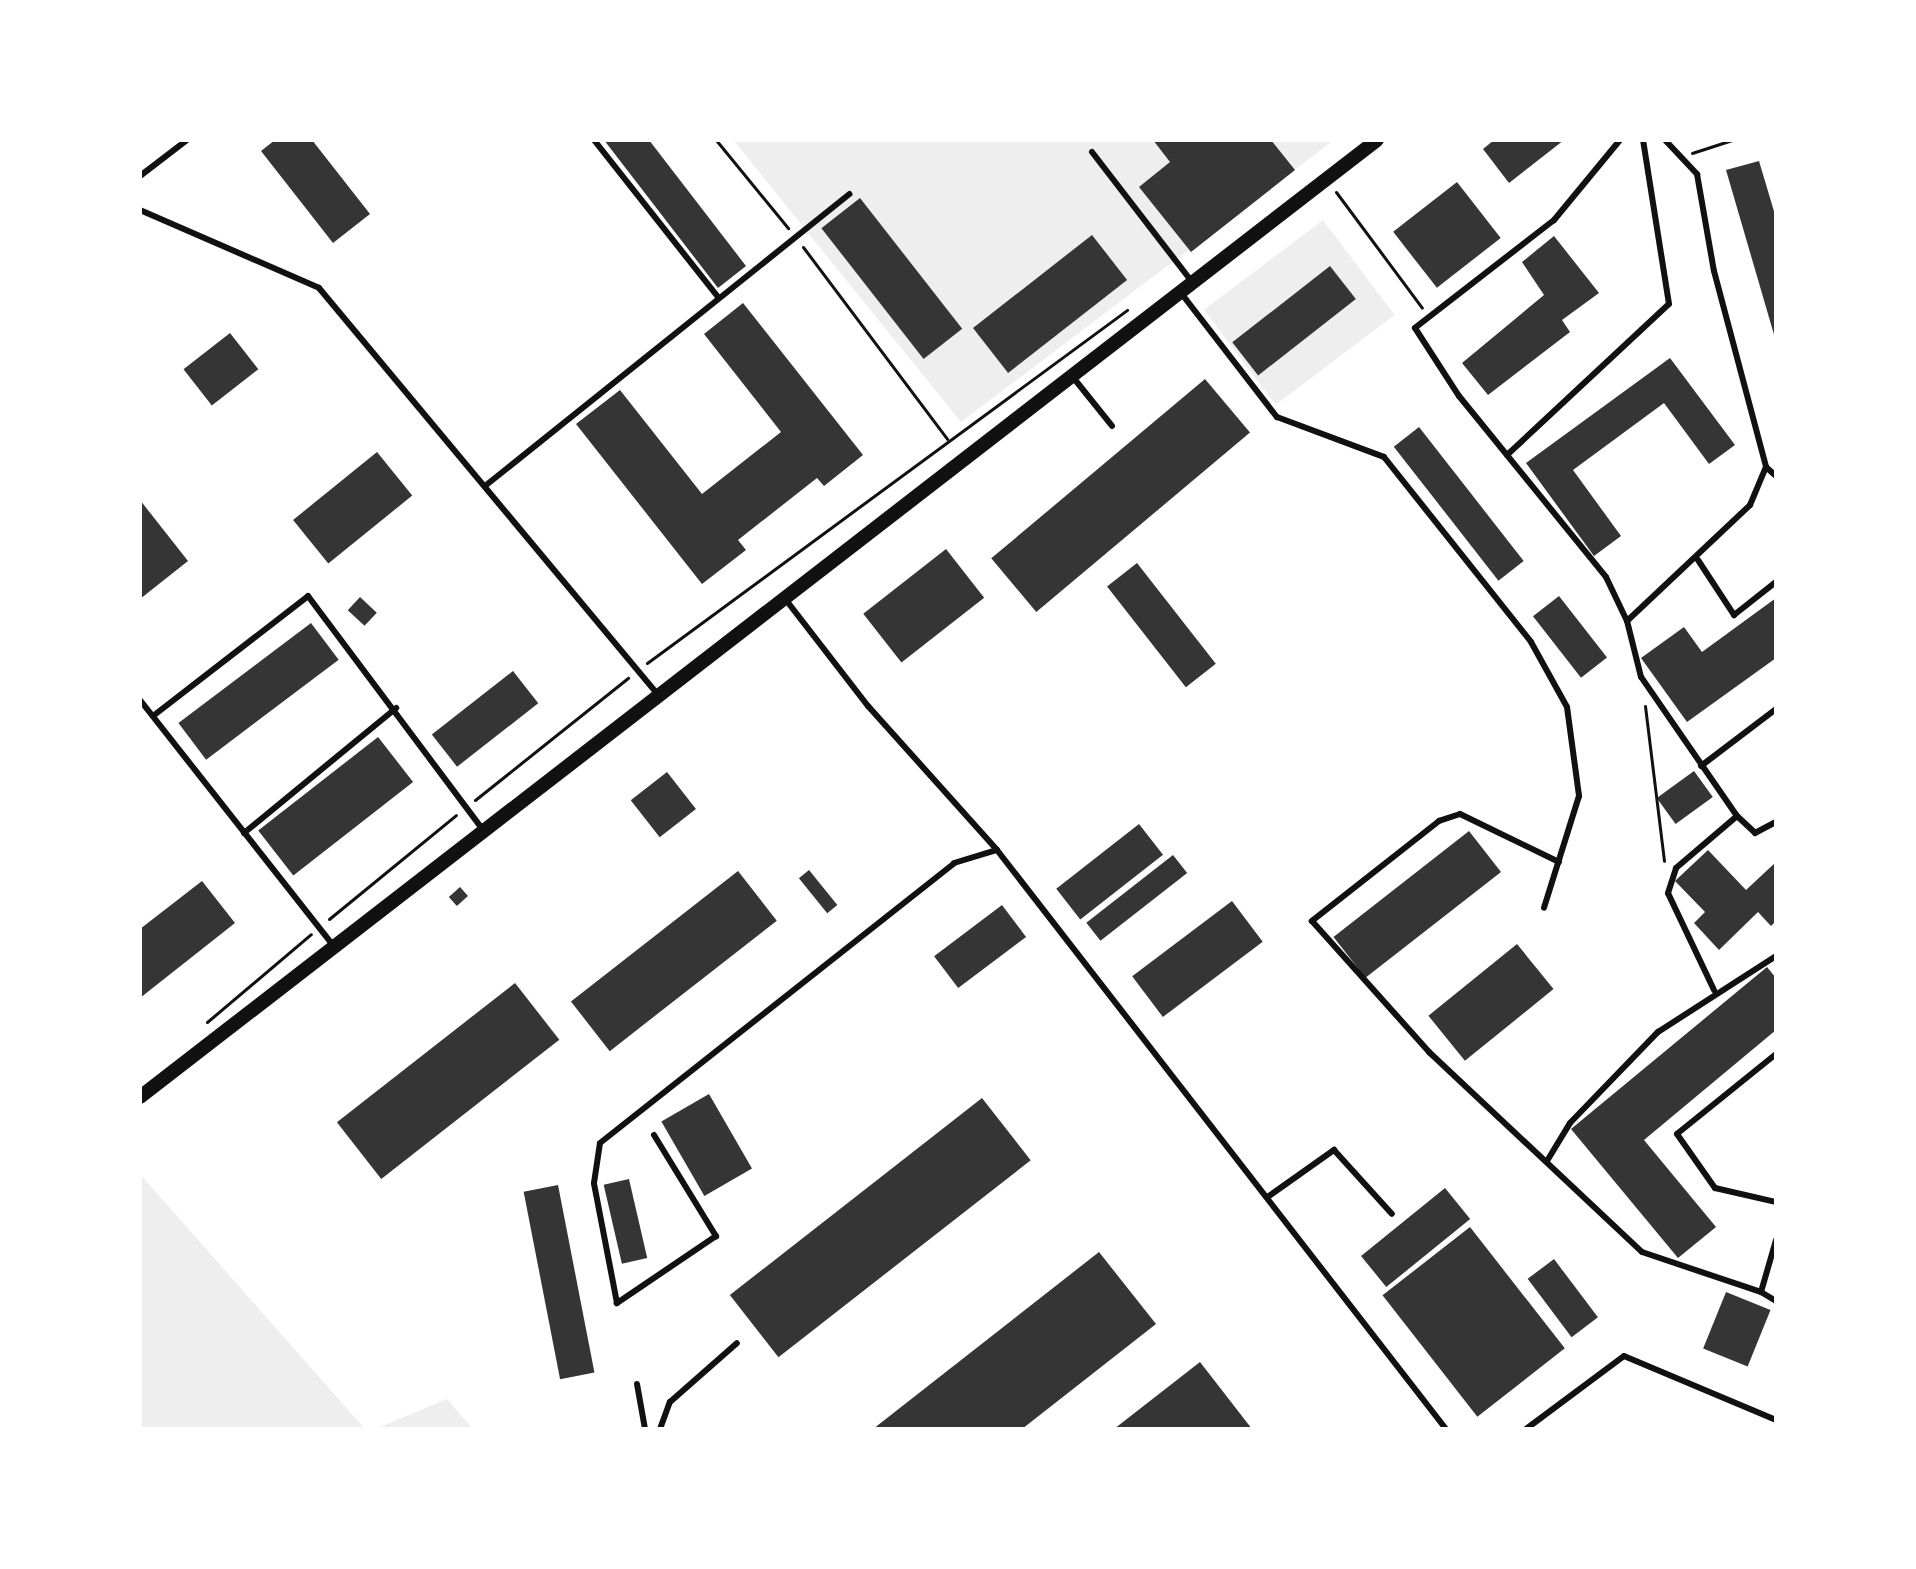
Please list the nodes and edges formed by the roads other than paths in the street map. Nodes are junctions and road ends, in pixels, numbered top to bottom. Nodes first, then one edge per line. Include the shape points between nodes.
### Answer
1 (187, 140) edge
2 (594, 140) edge
3 (1377, 140) edge
4 (1620, 140) edge
5 (1643, 140) edge
6 (1665, 140) edge
7 (1092, 152) dead end
8 (140, 176) edge
9 (850, 194) dead end
10 (140, 210) edge
11 (1186, 287) junction
12 (719, 298) junction
13 (1070, 373) junction
14 (1112, 426) dead end
15 (1507, 455) junction
16 (1766, 467) junction
17 (1776, 476) edge
18 (485, 486) junction
19 (1698, 560) junction
20 (1776, 582) edge
21 (784, 597) junction
22 (1627, 621) junction
23 (659, 696) junction
24 (140, 700) edge
25 (396, 708) junction
26 (1776, 709) edge
27 (153, 716) junction
28 (1701, 766) junction
29 (1737, 816) junction
30 (1776, 822) edge
31 (484, 831) junction
32 (244, 833) junction
33 (997, 850) junction
34 (1559, 862) junction
35 (1544, 908) dead end
36 (336, 947) junction
37 (1776, 956) edge
38 (1714, 990) junction
39 (1776, 1054) edge
40 (140, 1097) edge
41 (654, 1135) dead end
42 (1547, 1161) junction
43 (1269, 1196) junction
44 (1776, 1202) edge
45 (1392, 1214) dead end
46 (1776, 1240) edge
47 (1761, 1292) junction
48 (1776, 1301) edge
49 (737, 1343) dead end
50 (637, 1384) dead end
51 (1776, 1420) edge
52 (645, 1429) edge
53 (660, 1429) edge
54 (1446, 1429) edge
55 (1526, 1429) edge

1 - 8 lane
2 - 12 lane
3 - 11 street
4 - 15 lane via 1554,220 1415,328
5 - 15 lane via 1669,304
6 - 16 lane via 1697,174 1714,271
7 - 11 lane
9 - 12 lane
10 - 18 lane via 319,288
11 - 13 street
11 - 34 lane via 1277,417 1384,457 1531,642 1567,707 1579,796
12 - 18 lane
13 - 14 lane
13 - 21 street
15 - 22 lane via 1606,577
16 - 17 lane
16 - 19 lane via 1750,505
18 - 23 lane
19 - 20 lane via 1734,615
19 - 22 lane
21 - 23 street
21 - 33 lane via 868,706
22 - 28 lane via 1641,677
23 - 31 street
24 - 27 lane
25 - 27 lane via 308,596
25 - 31 lane
25 - 32 lane
26 - 28 lane
27 - 32 lane
28 - 29 lane
29 - 30 lane via 1755,833
29 - 38 lane via 1676,868 1668,893
31 - 36 street
32 - 36 lane
33 - 41 lane via 954,863 600,1143 594,1183 617,1303 716,1236
33 - 43 lane
34 - 35 lane
34 - 42 lane via 1460,814 1439,821 1312,921 1429,1052
36 - 40 street
37 - 38 lane
38 - 42 lane via 1658,1032 1570,1123
39 - 44 lane via 1677,1134 1715,1188
42 - 47 lane via 1642,1252
43 - 45 lane via 1334,1150
43 - 54 lane
46 - 47 lane
47 - 48 lane
49 - 53 lane via 670,1402
50 - 52 lane
51 - 55 lane via 1624,1356

